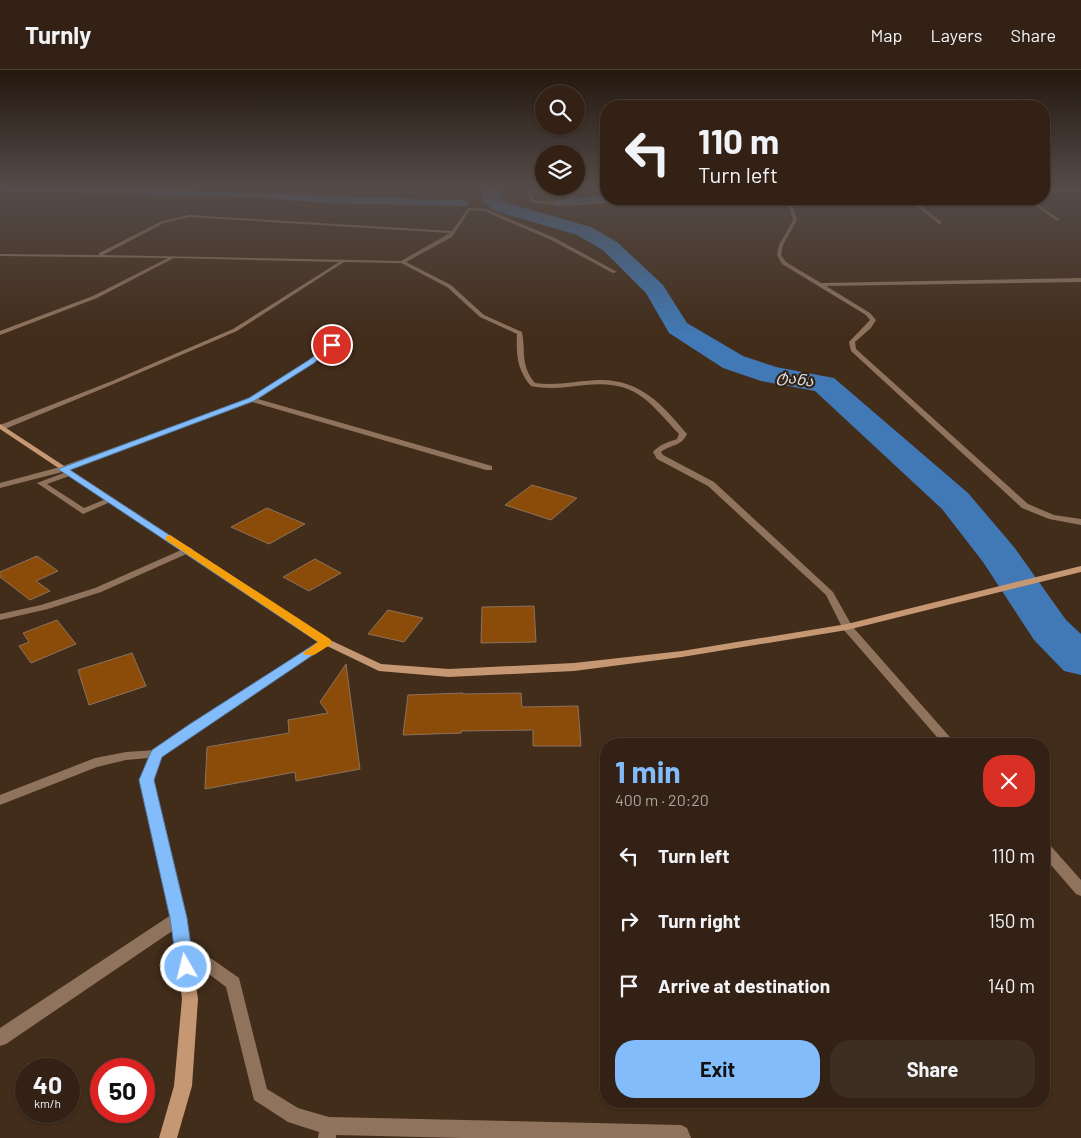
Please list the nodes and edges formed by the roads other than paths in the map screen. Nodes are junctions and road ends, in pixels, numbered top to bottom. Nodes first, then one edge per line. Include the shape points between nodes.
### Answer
1 (138, 236) edge
2 (447, 236) edge
3 (547, 236) edge
4 (786, 236) edge
5 (0, 255) edge
6 (96, 256) junction
7 (175, 257) junction
8 (342, 262) junction
9 (402, 262) junction
10 (615, 272) dead end
11 (1081, 280) edge
12 (819, 285) junction
13 (0, 333) edge
14 (332, 345) dead end
15 (252, 400) junction
16 (1, 427) edge
17 (489, 468) dead end
18 (66, 471) junction
19 (0, 486) edge
20 (111, 500) junction
21 (1081, 522) edge
22 (188, 550) junction
23 (1081, 569) edge
24 (0, 617) edge
25 (846, 627) junction
26 (326, 642) junction
27 (945, 738) edge
28 (156, 754) junction
29 (0, 800) edge
30 (1050, 855) edge
31 (1081, 890) edge
32 (179, 918) junction
33 (186, 967) junction
34 (0, 1038) edge
35 (328, 1132) edge
36 (168, 1138) edge
37 (682, 1138) edge

1 - 6 street
2 - 9 street
3 - 10 street
4 - 12 street via 779,255 784,262
5 - 6 street
6 - 7 street
7 - 8 street
7 - 13 street via 95,297
8 - 9 street
8 - 16 street via 235,330
9 - 25 street via 449,286 482,316 520,333 518,358 532,384 555,387 614,383 637,390 683,434 680,440 661,448 657,452 660,457 718,490 830,594
11 - 12 street
12 - 21 street via 873,320 855,336 853,350 921,413 1025,506 1060,520
14 - 15 street via 312,362
15 - 17 street
15 - 18 street
16 - 18 main road
18 - 19 street
18 - 20 main road
18 - 20 street via 41,483 83,511
20 - 22 main road
22 - 24 street via 98,590
22 - 26 main road
23 - 25 main road
25 - 26 main road via 672,655 574,666 449,673 380,667
25 - 27 street
26 - 28 main road
28 - 29 street via 95,763
28 - 32 main road via 146,780
30 - 31 street
32 - 33 main road
32 - 34 street
33 - 35 street via 208,964 233,983 260,1094 294,1116
33 - 36 main road via 190,999 183,1086
35 - 37 street via 681,1134

